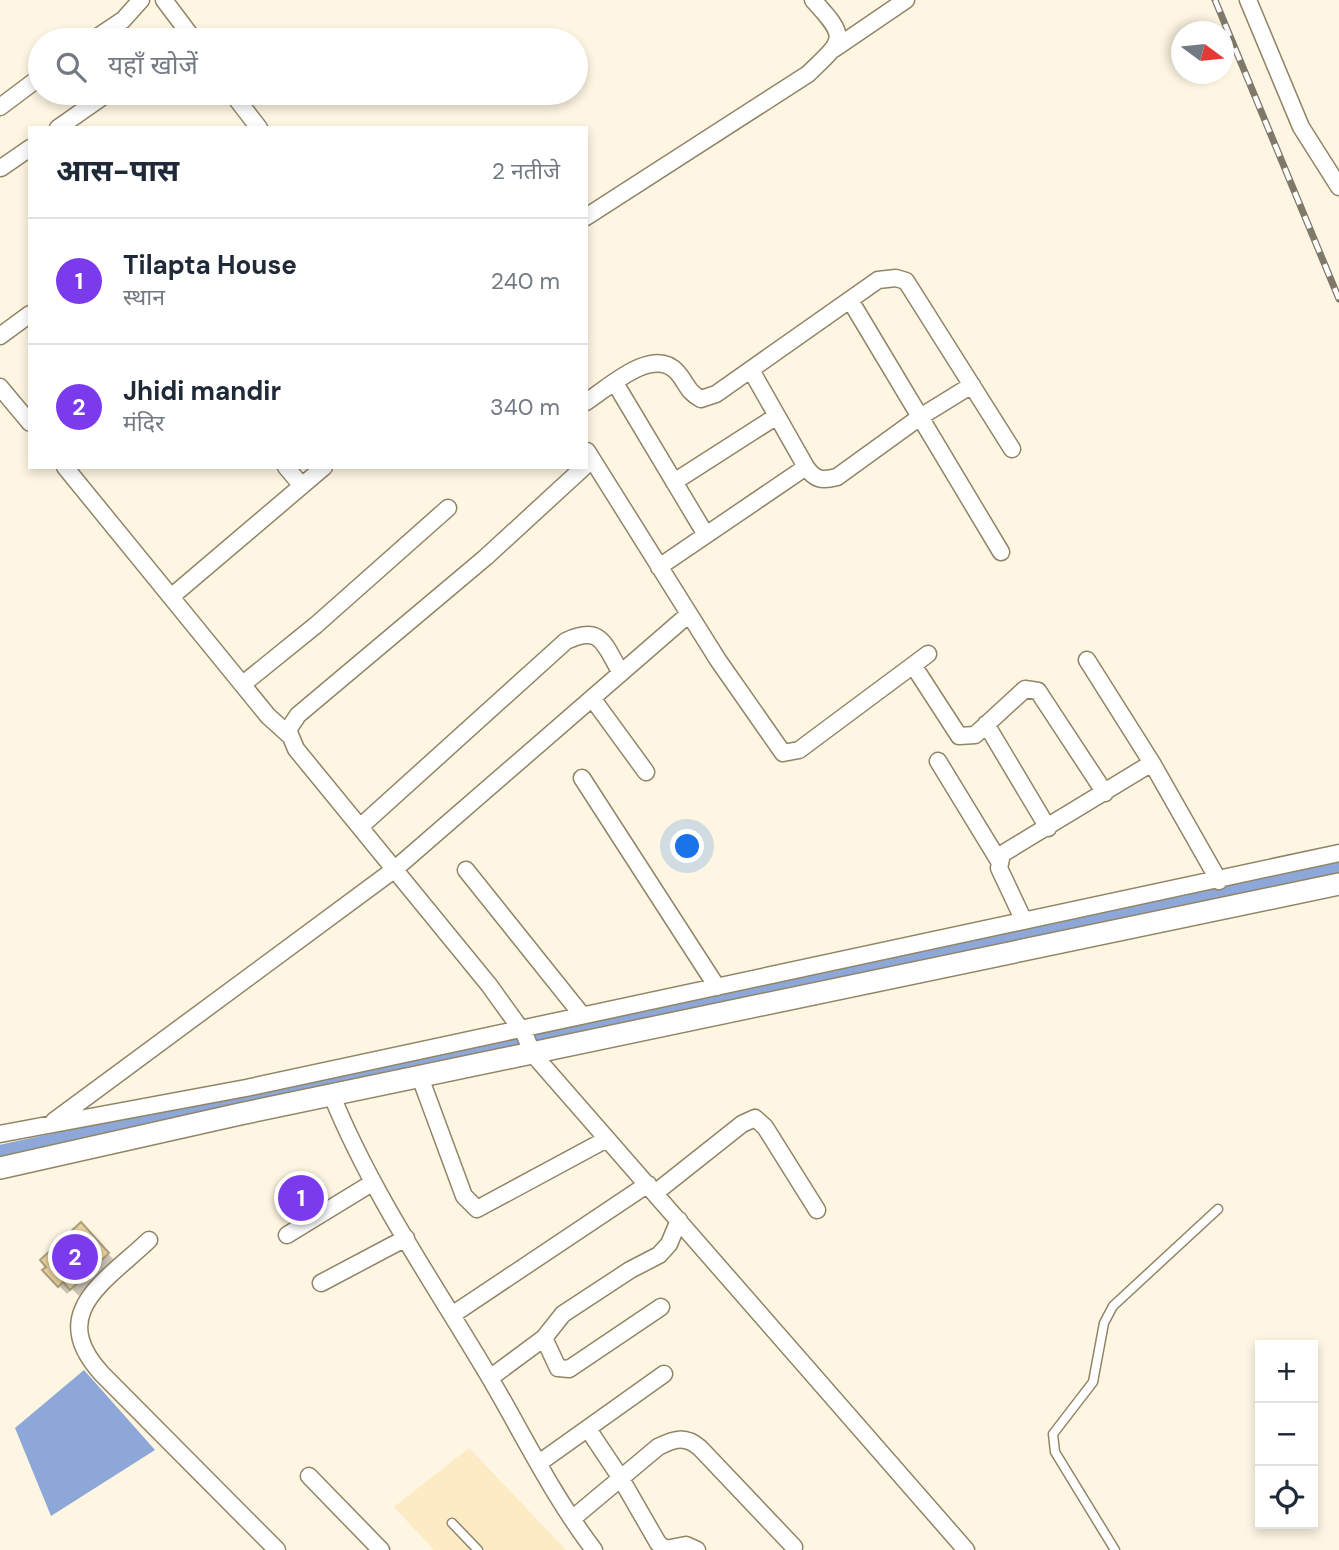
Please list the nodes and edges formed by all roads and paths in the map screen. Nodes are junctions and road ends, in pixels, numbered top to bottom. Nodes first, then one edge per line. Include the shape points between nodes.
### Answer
1 (141, 0) edge
2 (164, 0) edge
3 (813, 0) edge
4 (906, 0) edge
5 (1248, 0) edge
6 (111, 28) edge
7 (182, 28) edge
8 (834, 49) junction
9 (28, 86) edge
10 (91, 105) edge
11 (241, 105) edge
12 (0, 107) edge
13 (61, 126) edge
14 (257, 126) edge
15 (28, 149) edge
16 (1, 168) edge
17 (1337, 180) edge
18 (588, 216) edge
19 (850, 300) junction
20 (28, 315) edge
21 (0, 336) edge
22 (751, 370) junction
23 (615, 383) junction
24 (972, 385) junction
25 (0, 387) edge
26 (588, 401) edge
27 (777, 416) junction
28 (920, 417) junction
29 (28, 421) edge
30 (1012, 449) dead end
31 (588, 453) edge
32 (806, 467) junction
33 (67, 469) edge
34 (288, 469) edge
35 (322, 469) edge
36 (581, 469) edge
37 (674, 482) junction
38 (302, 486) junction
39 (448, 508) dead end
40 (706, 535) junction
41 (1001, 552) dead end
42 (659, 567) junction
43 (171, 597) junction
44 (689, 614) junction
45 (928, 654) dead end
46 (1087, 660) dead end
47 (914, 665) junction
48 (621, 673) junction
49 (243, 684) junction
50 (592, 698) junction
51 (986, 724) junction
52 (289, 735) junction
53 (938, 761) dead end
54 (1152, 763) junction
55 (646, 772) dead end
56 (582, 778) dead end
57 (1105, 793) junction
58 (360, 827) junction
59 (1048, 828) junction
60 (1339, 853) edge
61 (999, 861) junction
62 (395, 869) junction
63 (466, 870) dead end
64 (1219, 881) junction
65 (1339, 884) edge
66 (1024, 920) junction
67 (717, 987) junction
68 (582, 1015) junction
69 (527, 1041) junction
70 (420, 1077) junction
71 (332, 1096) junction
72 (50, 1125) junction
73 (0, 1134) edge
74 (607, 1139) junction
75 (0, 1168) edge
76 (372, 1183) junction
77 (651, 1189) junction
78 (1218, 1209) dead end
79 (817, 1210) dead end
80 (679, 1220) junction
81 (287, 1235) dead end
82 (407, 1238) junction
83 (149, 1240) dead end
84 (321, 1283) dead end
85 (661, 1307) dead end
86 (452, 1315) junction
87 (544, 1338) junction
88 (664, 1374) dead end
89 (490, 1378) junction
90 (587, 1429) junction
91 (539, 1463) junction
92 (309, 1476) dead end
93 (620, 1477) junction
94 (572, 1519) junction
95 (452, 1523) dead end
96 (794, 1547) dead end
97 (277, 1550) edge
98 (381, 1550) edge
99 (478, 1550) edge
100 (594, 1550) edge
101 (698, 1550) edge
102 (966, 1550) edge
103 (1115, 1550) edge

1 - 6 street
2 - 7 street
3 - 8 street via 836,25 839,38
4 - 8 street
5 - 17 street via 1301,127
8 - 18 street via 808,74
9 - 12 street
10 - 13 street
11 - 14 street
15 - 16 street
19 - 22 street
19 - 24 street via 878,280 906,281
19 - 28 street
20 - 21 street
22 - 23 street via 701,399 690,394 676,371 662,362 648,363
22 - 27 street
23 - 26 street
23 - 37 street
24 - 28 street
24 - 30 street
25 - 29 street
27 - 32 street
27 - 37 street
28 - 32 street via 837,477 814,478
28 - 41 street
31 - 42 street
32 - 40 street
33 - 43 street
34 - 38 street
35 - 38 street
36 - 52 street via 486,557 298,715
37 - 40 street
38 - 43 street
39 - 49 street
40 - 42 street
42 - 44 street
43 - 49 street
44 - 47 street via 783,753 799,750
44 - 48 street
45 - 47 street
46 - 54 street
47 - 51 street via 959,736 975,734
48 - 50 street
48 - 58 street via 593,633 566,641
49 - 52 street via 277,727
50 - 55 street
50 - 62 street
51 - 57 street via 1025,689 1038,691
51 - 59 street
52 - 58 street
53 - 61 street
54 - 57 street
54 - 64 street
56 - 67 street
57 - 59 street
58 - 62 street
59 - 61 street via 1002,854
60 - 64 street
61 - 66 street
62 - 69 street via 489,985
62 - 72 street
63 - 68 street
64 - 66 street
65 - 69 street
66 - 67 street
67 - 68 street
68 - 69 street
69 - 70 street
69 - 72 street
69 - 74 street
70 - 71 street
70 - 74 street via 464,1196 477,1209
71 - 75 street
71 - 76 street
72 - 73 street
74 - 77 street
76 - 81 street
76 - 82 street
77 - 79 street via 755,1118
77 - 80 street
77 - 86 street
78 - 103 lane via 1113,1306 1102,1331 1093,1382 1053,1434 1055,1452
80 - 87 street via 659,1255 563,1314
80 - 102 street
82 - 84 street
82 - 86 street
83 - 97 street via 86,1301 77,1325 80,1343 102,1374
85 - 87 street via 569,1370 558,1368
86 - 89 street
87 - 89 street
88 - 90 street
89 - 91 street
90 - 91 street
90 - 93 street
91 - 94 street
92 - 98 street
93 - 94 street
93 - 96 street via 672,1440 692,1442
93 - 101 street via 658,1543 665,1549 686,1545
94 - 100 street
95 - 99 lane

